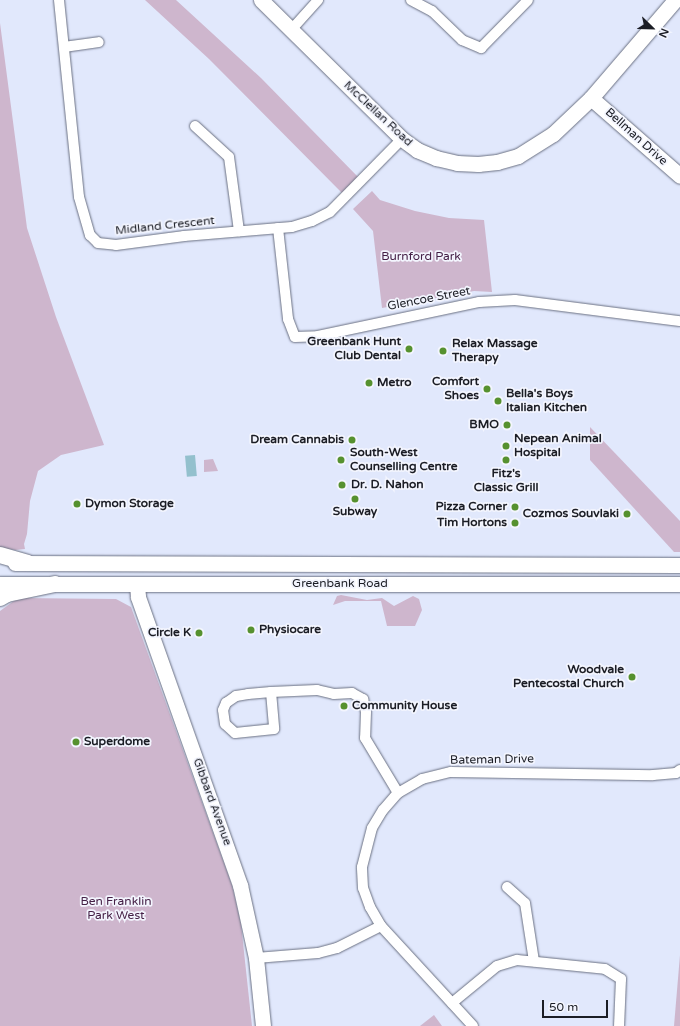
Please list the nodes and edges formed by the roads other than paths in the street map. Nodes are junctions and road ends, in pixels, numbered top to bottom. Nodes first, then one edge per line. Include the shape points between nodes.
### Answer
1 (59, 0) edge
2 (261, 0) edge
3 (318, 0) edge
4 (410, 0) edge
5 (528, 0) edge
6 (674, 0) edge
7 (292, 29) junction
8 (99, 42) dead end
9 (64, 47) junction
10 (591, 98) junction
11 (195, 126) dead end
12 (402, 139) junction
13 (680, 176) edge
14 (278, 228) junction
15 (238, 231) junction
16 (680, 321) edge
17 (0, 554) edge
18 (0, 563) edge
19 (28, 563) junction
20 (213, 565) junction
21 (680, 565) edge
22 (0, 584) edge
23 (55, 584) junction
24 (216, 584) junction
25 (680, 584) edge
26 (137, 585) junction
27 (0, 598) edge
28 (270, 692) junction
29 (680, 770) edge
30 (398, 794) junction
31 (507, 887) dead end
32 (381, 926) junction
33 (256, 958) junction
34 (534, 961) junction
35 (452, 1003) junction
36 (264, 1026) edge
37 (473, 1026) edge
38 (619, 1026) edge

1 - 9 street, Midland Crescent
2 - 7 main road, McClellan Road
3 - 7 street
4 - 5 street via 432,11 462,40 480,48
6 - 10 main road, McClellan Road
7 - 12 main road, McClellan Road
8 - 9 street
9 - 15 street, Midland Crescent via 79,197 90,235 98,242 116,245
10 - 12 main road, McClellan Road via 553,134 518,156 497,162 457,163 436,158 417,150
10 - 13 main road, Bellman Drive
11 - 15 street via 229,157
12 - 14 street, Midland Crescent via 330,212 312,221
14 - 15 street, Midland Crescent
14 - 16 street, Glencoe Street via 288,319 295,337 318,336 472,304 508,300
17 - 19 main road
18 - 19 main road, Greenbank Road
19 - 20 main road, Greenbank Road
20 - 21 main road, Greenbank Road
20 - 24 main road
22 - 23 main road, Greenbank Road
23 - 26 main road, Greenbank Road
23 - 27 main road via 7,594
24 - 25 main road, Greenbank Road
24 - 26 main road, Greenbank Road
26 - 33 main road, Gibbard Avenue via 138,597 240,885
28 - 28 street via 230,699 223,710 225,724 235,733 274,729
28 - 30 street via 321,690 334,694 352,693 363,699 366,712 365,738
29 - 30 street, Bateman Drive via 676,773 653,775 452,772 422,779
30 - 32 street, Bateman Drive via 383,810 372,828 362,867 363,888
31 - 34 street via 525,903
32 - 33 street via 336,948 318,953
32 - 35 street, Bateman Drive
33 - 36 main road, Gibbard Avenue
34 - 35 street via 517,960 497,966
34 - 38 street via 605,969 616,973 621,979 622,990
35 - 37 street, Bateman Drive

